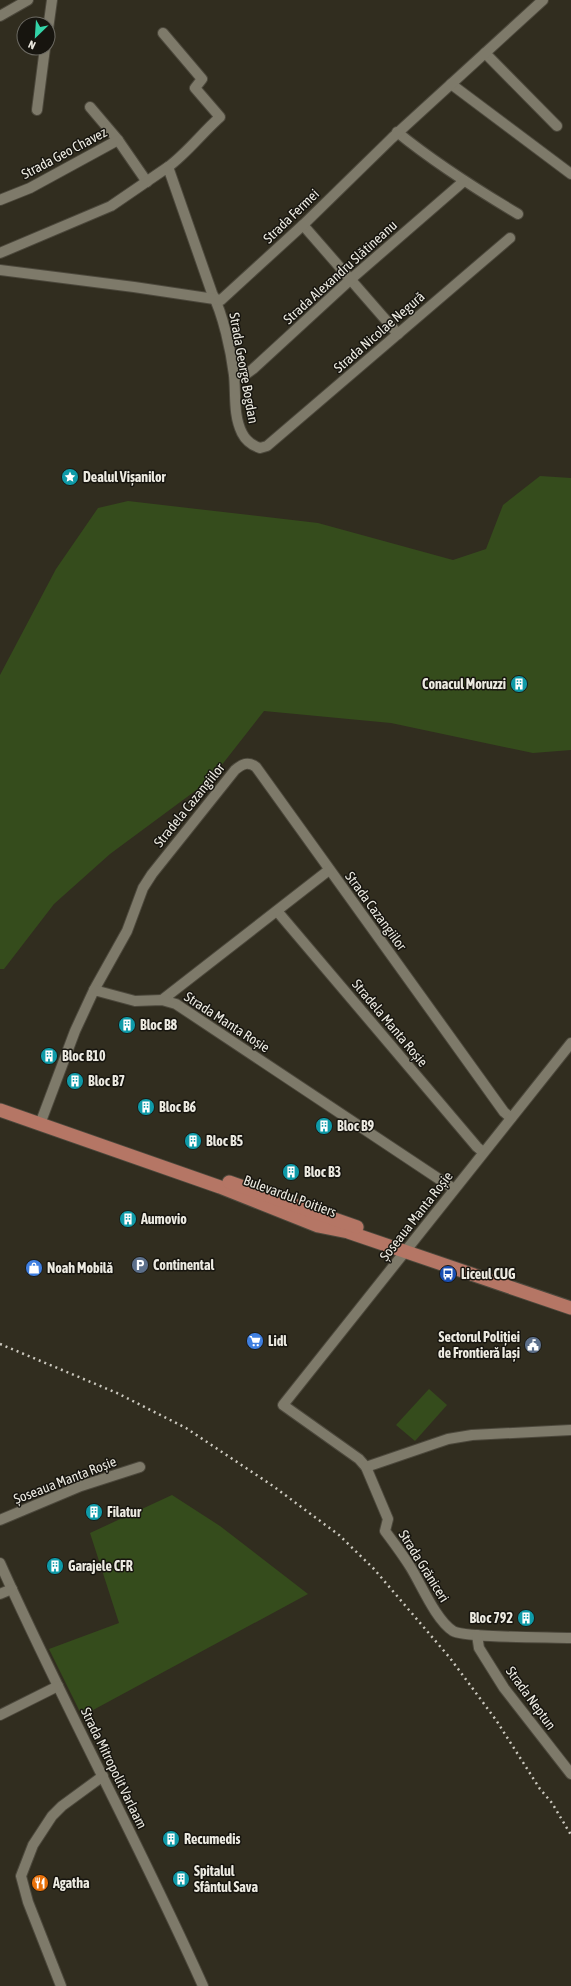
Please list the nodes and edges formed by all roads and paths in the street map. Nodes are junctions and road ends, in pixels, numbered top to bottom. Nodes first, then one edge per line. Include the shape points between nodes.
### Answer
1 (28, 0) edge
2 (52, 0) edge
3 (543, 0) edge
4 (0, 16) edge
5 (50, 16) edge
6 (163, 33) dead end
7 (485, 53) junction
8 (45, 56) edge
9 (451, 84) junction
10 (90, 107) dead end
11 (37, 110) dead end
12 (557, 126) dead end
13 (397, 132) junction
14 (118, 140) junction
15 (168, 167) junction
16 (571, 174) edge
17 (464, 181) junction
18 (147, 182) junction
19 (0, 200) edge
20 (518, 214) dead end
21 (303, 225) junction
22 (510, 238) dead end
23 (0, 253) edge
24 (0, 270) edge
25 (351, 279) junction
26 (216, 300) junction
27 (398, 334) junction
28 (234, 374) junction
29 (266, 446) joint
30 (329, 870) junction
31 (277, 911) junction
32 (94, 990) junction
33 (162, 1000) junction
34 (571, 1043) edge
35 (0, 1101) edge
36 (0, 1110) edge
37 (511, 1118) junction
38 (42, 1120) junction
39 (483, 1152) junction
40 (454, 1189) junction
41 (408, 1249) junction
42 (571, 1300) edge
43 (571, 1308) edge
44 (283, 1405) joint
45 (571, 1430) edge
46 (140, 1467) dead end
47 (366, 1467) junction
48 (0, 1520) edge
49 (0, 1563) edge
50 (12, 1589) junction
51 (0, 1594) edge
52 (477, 1635) junction
53 (571, 1638) edge
54 (58, 1686) junction
55 (0, 1715) edge
56 (571, 1774) edge
57 (103, 1776) junction
58 (61, 1986) edge
59 (203, 1986) edge

1 - 4 street
2 - 5 street
3 - 7 street, Strada Fermei
6 - 15 street via 202,79 195,88 220,117 181,158
7 - 9 street, Strada Fermei
7 - 12 street
8 - 11 street
9 - 13 street, Strada Fermei
9 - 16 street
10 - 14 street, Strada Geo Chavez
13 - 17 street
13 - 21 street, Strada Fermei
14 - 18 street, Strada Geo Chavez
14 - 19 street, Strada Geo Chavez via 30,188
15 - 18 street
15 - 26 street, Strada George Bogdan
17 - 20 street
17 - 25 street, Strada Alexandru Slătineanu
18 - 23 street via 111,206
21 - 25 street
21 - 26 street, Strada Fermei via 221,300
22 - 27 street, Strada Nicolae Negură
24 - 26 street
25 - 27 street
25 - 28 street, Strada Alexandru Slătineanu via 254,369 242,377
26 - 28 street, Strada George Bogdan
27 - 29 street, Strada Nicolae Negură
28 - 29 street, Strada George Bogdan via 236,410 241,432 248,443 260,448
30 - 31 street, Strada Cazangiilor
30 - 32 street, Stradela Cazangiilor via 256,767 246,763 241,765 152,874 143,888 127,931
30 - 37 street, Strada Cazangiilor via 504,1112
31 - 33 street, Strada Cazangiilor
31 - 39 street, Stradela Manta Roșie
32 - 33 street, Strada Manta Roșie via 134,1001
32 - 38 street via 75,1031
33 - 40 street, Strada Manta Roșie via 176,1004
34 - 37 street, Șoseaua Manta Roșie
35 - 38 main road, Bulevardul Poitiers
36 - 38 main road, Bulevardul Poitiers
37 - 39 street, Șoseaua Manta Roșie
38 - 41 main road, Bulevardul Poitiers
39 - 40 street, Șoseaua Manta Roșie
40 - 41 street, Șoseaua Manta Roșie
41 - 42 main road, Bulevardul Poitiers
41 - 43 main road, Bulevardul Poitiers
41 - 44 street, Șoseaua Manta Roșie
44 - 47 street, Strada Grăniceri via 359,1459
45 - 47 street via 472,1435 448,1439
46 - 48 street, Șoseaua Manta Roșie via 81,1486
47 - 52 street, Strada Grăniceri via 388,1519 385,1531 411,1567 443,1622 457,1634
49 - 50 street, Strada Mitropolit Varlaam
50 - 51 street
50 - 54 street, Strada Mitropolit Varlaam
52 - 53 street, Strada Grăniceri
52 - 56 street, Strada Neptun via 479,1648 504,1688
54 - 55 street
54 - 57 street, Strada Mitropolit Varlaam
57 - 58 street via 62,1806 40,1832 21,1876 28,1902
57 - 59 street, Strada Mitropolit Varlaam

